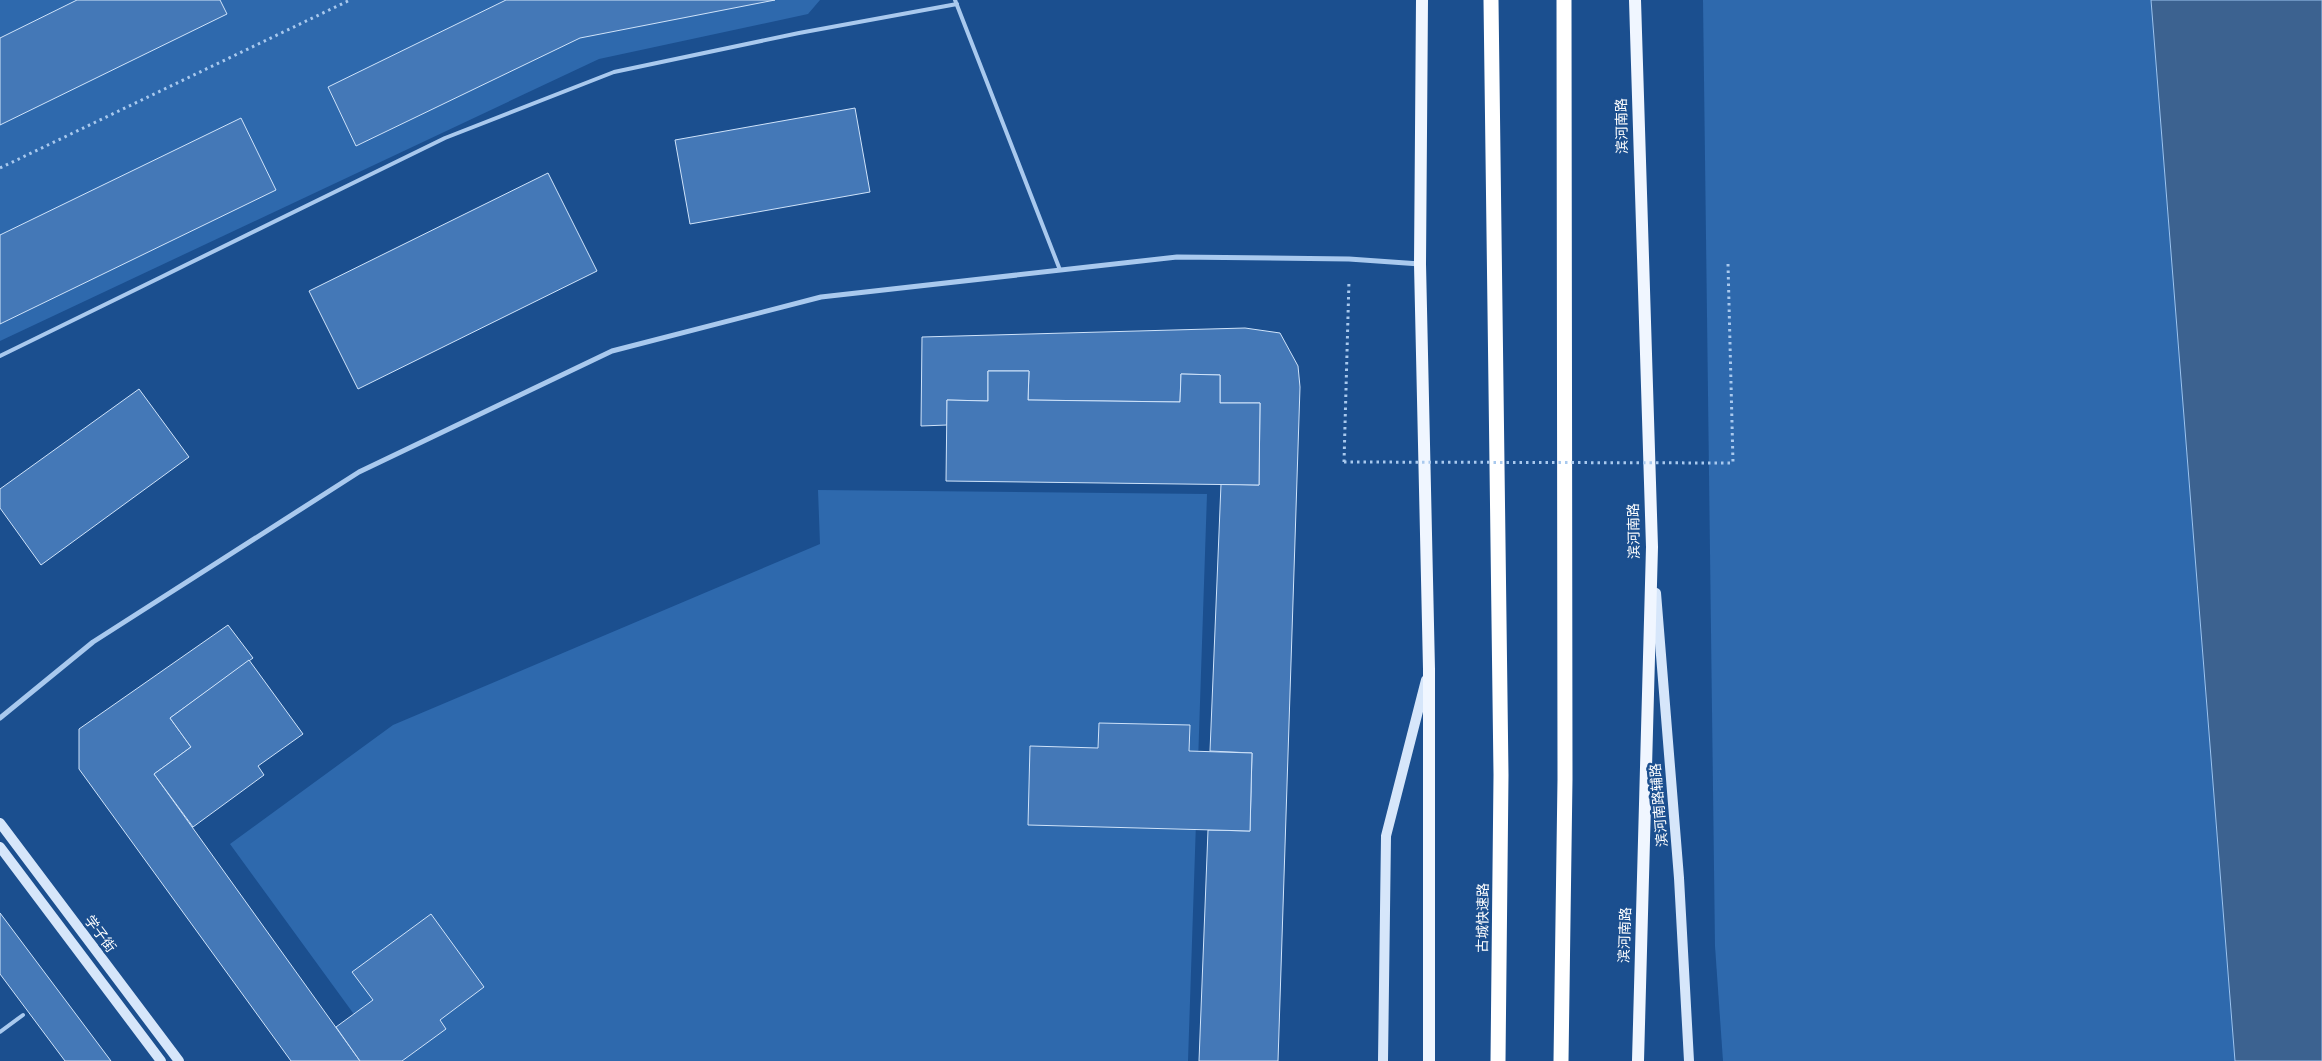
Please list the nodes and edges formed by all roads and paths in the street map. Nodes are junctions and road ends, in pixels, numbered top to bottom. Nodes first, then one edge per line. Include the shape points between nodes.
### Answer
1 (350, 0) edge
2 (1422, 0) edge
3 (1491, 0) edge
4 (1564, 0) edge
5 (1635, 0) edge
6 (956, 2) edge
7 (0, 168) edge
8 (1349, 259) junction
9 (1420, 264) junction
10 (1728, 264) dead end
11 (1060, 270) junction
12 (0, 356) edge
13 (1652, 547) junction
14 (1429, 669) junction
15 (0, 718) edge
16 (0, 823) edge
17 (0, 847) edge
18 (23, 1015) dead end
19 (0, 1032) edge
20 (161, 1061) edge
21 (179, 1061) edge
22 (1383, 1061) edge
23 (1429, 1061) edge
24 (1498, 1061) edge
25 (1561, 1061) edge
26 (1638, 1061) edge
27 (1689, 1061) edge

1 - 7 path
2 - 9 main road
3 - 24 highway, 古城快速路 via 1501,775
4 - 25 highway via 1565,779
5 - 13 main road, 滨河南路
6 - 11 lane
6 - 12 lane via 614,72 445,138
8 - 9 street
8 - 10 path, bridge via 1344,462 1733,463
8 - 11 street via 1177,257
9 - 14 main road
11 - 15 street via 821,297 612,351 359,472 93,642
13 - 26 main road, 滨河南路
13 - 27 main road, 滨河南路辅路
14 - 22 main road via 1386,836
14 - 23 main road
16 - 21 main road, 学子街
17 - 20 main road, 学子街
18 - 19 lane

